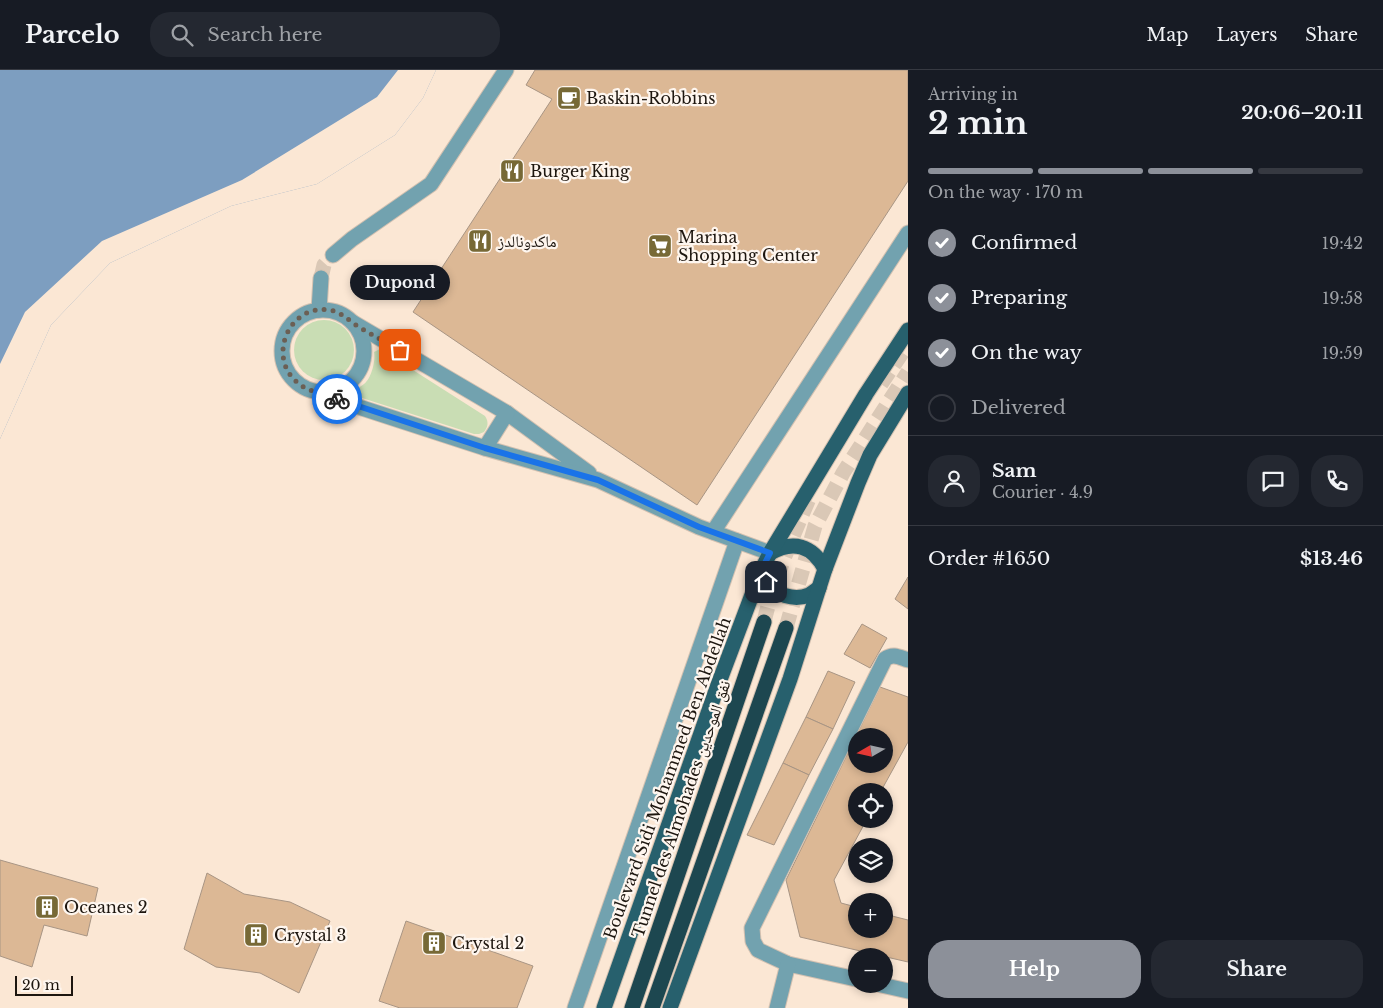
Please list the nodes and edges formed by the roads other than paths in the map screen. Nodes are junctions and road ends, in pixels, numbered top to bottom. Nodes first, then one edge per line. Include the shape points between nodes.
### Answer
1 (506, 70) edge
2 (908, 233) edge
3 (333, 254) tunnel mouth
4 (320, 278) tunnel mouth
5 (319, 310) junction
6 (352, 322) junction
7 (908, 330) edge
8 (318, 392) junction
9 (908, 393) edge
10 (507, 413) junction
11 (485, 448) junction
12 (598, 480) junction
13 (713, 532) junction
14 (737, 541) junction
15 (770, 553) junction
16 (825, 569) junction
17 (761, 571) junction
18 (819, 588) junction
19 (764, 622) tunnel mouth
20 (786, 628) tunnel mouth
21 (908, 660) edge
22 (788, 964) junction
23 (848, 977) edge
24 (893, 988) edge
25 (908, 991) edge
26 (575, 1008) edge
27 (604, 1008) edge
28 (632, 1008) edge
29 (652, 1008) edge
30 (670, 1008) edge
31 (777, 1008) edge

1 - 3 street via 431,184
2 - 13 street
4 - 5 street
5 - 6 street via 340,313
5 - 8 street via 308,312 291,325 282,356 290,376 307,389
6 - 8 street via 362,336 364,346 361,367 348,384 328,392
6 - 10 street
7 - 15 main road, Boulevard Sidi Mohammed Ben Abdellah
8 - 11 street
9 - 16 main road via 870,455
10 - 11 street
10 - 12 street
11 - 12 street
12 - 13 street
13 - 14 street
14 - 15 street
14 - 26 street
15 - 16 main road via 779,548 801,547 820,559
15 - 17 main road, Boulevard Sidi Mohammed Ben Abdellah
16 - 18 main road
17 - 18 main road via 766,582 785,596 797,598
17 - 27 main road, Boulevard Sidi Mohammed Ben Abdellah
18 - 30 main road via 790,678
19 - 28 highway, Tunnel des Almohades نفق الموحدين
20 - 29 highway
21 - 22 street via 894,655 886,659 752,928 758,950
22 - 23 street
22 - 31 street
24 - 25 street

